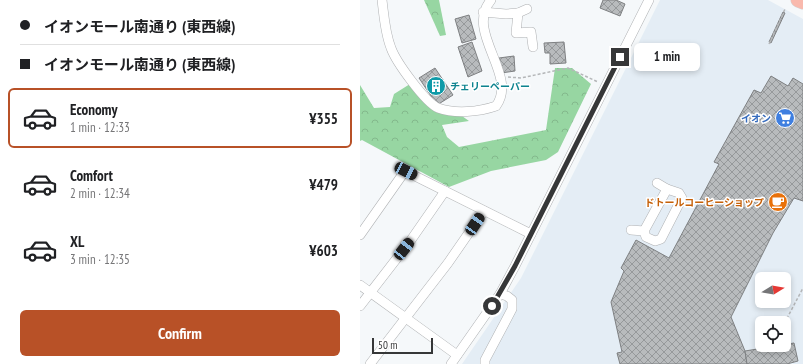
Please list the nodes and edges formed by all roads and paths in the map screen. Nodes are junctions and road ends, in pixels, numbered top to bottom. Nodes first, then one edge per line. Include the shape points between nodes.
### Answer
1 (382, 0) edge
2 (491, 0) edge
3 (649, 0) edge
4 (798, 0) edge
5 (803, 2) edge
6 (527, 9) dead end
7 (785, 9) dead end
8 (483, 12) junction
9 (518, 13) junction
10 (769, 44) dead end
11 (533, 47) dead end
12 (499, 77) junction
13 (606, 85) junction
14 (657, 183) dead end
15 (667, 188) junction
16 (445, 191) junction
17 (484, 211) junction
18 (631, 230) dead end
19 (644, 231) junction
20 (531, 234) junction
21 (360, 235) edge
22 (360, 285) edge
23 (803, 288) edge
24 (371, 292) junction
25 (500, 294) junction
26 (360, 306) edge
27 (788, 316) edge
28 (406, 318) junction
29 (457, 355) junction
30 (370, 364) edge
31 (451, 364) edge
32 (485, 364) edge

1 - 12 street via 385,27 399,65 438,108 474,111 496,106 503,90
2 - 8 street
3 - 13 street
4 - 5 highway
6 - 9 street
7 - 10 path
8 - 9 street
8 - 12 street via 483,24
9 - 11 street via 516,33 531,32
12 - 13 path via 521,78 568,68
13 - 20 street
14 - 15 street
15 - 19 street
15 - 19 street via 679,193 682,201 659,241 646,237
16 - 17 street
16 - 21 street via 406,171
16 - 24 street
17 - 20 street
17 - 28 street
18 - 19 street
20 - 25 street
22 - 24 street
23 - 27 path
24 - 26 street
24 - 28 street
25 - 29 street
25 - 32 street via 512,300 512,309
28 - 29 street
28 - 30 street
29 - 31 street

